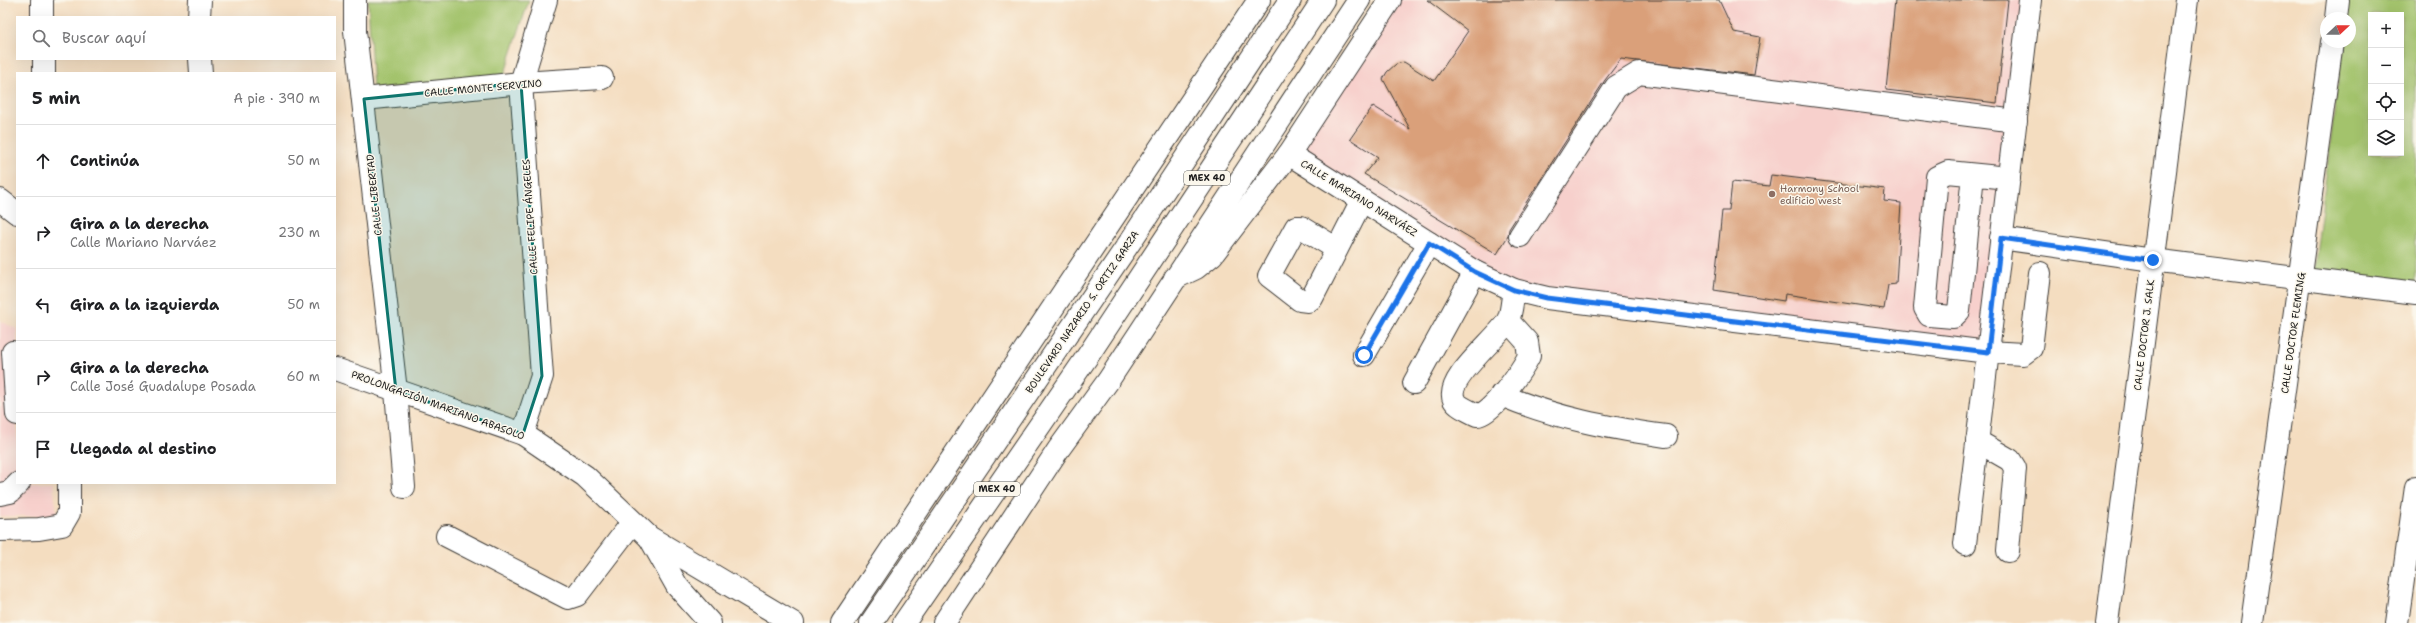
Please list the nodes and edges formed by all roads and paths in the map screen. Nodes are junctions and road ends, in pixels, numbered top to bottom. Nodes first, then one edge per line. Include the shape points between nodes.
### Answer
1 (42, 0) edge
2 (200, 0) edge
3 (356, 0) edge
4 (546, 0) edge
5 (1259, 0) edge
6 (1290, 0) edge
7 (1323, 0) edge
8 (1359, 0) edge
9 (1390, 0) edge
10 (2030, 0) edge
11 (2187, 0) edge
12 (2338, 0) edge
13 (2337, 12) edge
14 (42, 16) edge
15 (199, 16) edge
16 (1241, 28) junction
17 (2331, 48) edge
18 (44, 60) edge
19 (200, 60) edge
20 (44, 72) edge
21 (201, 72) edge
22 (602, 78) dead end
23 (521, 83) junction
24 (1235, 84) junction
25 (364, 99) junction
26 (2016, 121) junction
27 (1290, 154) junction
28 (1973, 176) junction
29 (2008, 178) junction
30 (0, 200) edge
31 (1362, 200) junction
32 (16, 212) edge
33 (1178, 222) junction
34 (1520, 236) dead end
35 (2001, 238) junction
36 (1429, 243) junction
37 (1337, 249) dead end
38 (2153, 260) junction
39 (1475, 272) junction
40 (2040, 273) dead end
41 (1175, 278) junction
42 (2300, 278) junction
43 (1514, 290) junction
44 (2416, 293) edge
45 (1508, 320) junction
46 (10, 352) edge
47 (1988, 352) junction
48 (1364, 355) dead end
49 (336, 369) edge
50 (1414, 383) dead end
51 (396, 391) junction
52 (1501, 396) junction
53 (16, 405) edge
54 (523, 434) junction
55 (1666, 436) dead end
56 (1977, 441) junction
57 (1058, 450) junction
58 (18, 484) edge
59 (69, 484) edge
60 (404, 487) dead end
61 (2416, 487) edge
62 (0, 494) edge
63 (632, 523) junction
64 (0, 530) edge
65 (447, 536) dead end
66 (649, 537) junction
67 (1965, 544) dead end
68 (2008, 551) dead end
69 (710, 623) edge
70 (793, 623) edge
71 (842, 623) edge
72 (871, 623) edge
73 (904, 623) edge
74 (944, 623) edge
75 (2107, 623) edge
76 (2252, 623) edge
77 (2397, 623) edge

1 - 14 main road
2 - 15 main road
3 - 25 main road, CALLE LIBERTAD via 355,31
4 - 23 main road, CALLE FELIPE ÁNGELES
5 - 16 main road
6 - 24 main road, BOULEVARD NAZARIO S. ORTIZ GARZA / MEX 40
7 - 33 main road, MEX 40
8 - 41 main road
9 - 27 main road
10 - 26 main road
11 - 38 main road, CALLE DOCTOR J. SALK
12 - 13 main road
16 - 24 main road
16 - 71 main road
17 - 42 main road, CALLE DOCTOR FLEMING
18 - 20 main road
19 - 21 main road
22 - 23 main road, CALLE MONTE SERVINO
23 - 25 main road, CALLE MONTE SERVINO
23 - 54 main road, CALLE FELIPE ÁNGELES via 542,376
24 - 72 main road, BOULEVARD NAZARIO S. ORTIZ GARZA / MEX 40
25 - 51 main road, CALLE LIBERTAD
26 - 29 main road
26 - 34 main road via 1639,73 1616,87
27 - 31 main road, CALLE MARIANO NARVÁEZ
27 - 41 main road via 1212,255 1196,268
28 - 28 main road via 1948,172 1937,177 1925,308 1929,315 1954,317 1959,311
28 - 29 main road
29 - 35 main road
30 - 32 main road
31 - 36 main road, CALLE MARIANO NARVÁEZ
31 - 37 main road
33 - 57 main road via 1156,278 1072,420
33 - 73 main road, MEX 40
35 - 38 main road
35 - 47 main road
36 - 39 main road, CALLE MARIANO NARVÁEZ
36 - 48 main road
38 - 42 main road
38 - 75 main road, CALLE DOCTOR J. SALK
39 - 43 main road, CALLE MARIANO NARVÁEZ
39 - 50 main road
40 - 47 main road, CALLE MARIANO NARVÁEZ via 2029,351 2023,354
41 - 57 main road via 1108,381
42 - 44 main road
42 - 76 main road, CALLE DOCTOR FLEMING
43 - 45 main road
43 - 47 main road, CALLE MARIANO NARVÁEZ via 1547,298
45 - 52 main road via 1527,342 1529,356
45 - 52 main road via 1466,369 1453,394 1456,403 1481,416
46 - 53 main road
47 - 56 main road
49 - 51 main road, PROLONGACIÓN MARIANO ABASOLO
51 - 54 main road, PROLONGACIÓN MARIANO ABASOLO
51 - 60 main road, CALLE LIBERTAD
52 - 55 main road via 1536,410 1572,420
54 - 63 main road, PROLONGACIÓN MARIANO ABASOLO via 585,476
56 - 67 main road
56 - 68 main road via 2010,460 2015,468
57 - 74 main road
58 - 62 main road via 10,492
59 - 64 main road via 69,513 62,525 39,529
61 - 77 main road
63 - 65 main road via 577,595 568,598
63 - 66 main road, PROLONGACIÓN MARIANO ABASOLO
66 - 69 main road via 677,586
66 - 70 main road, PROLONGACIÓN MARIANO ABASOLO

